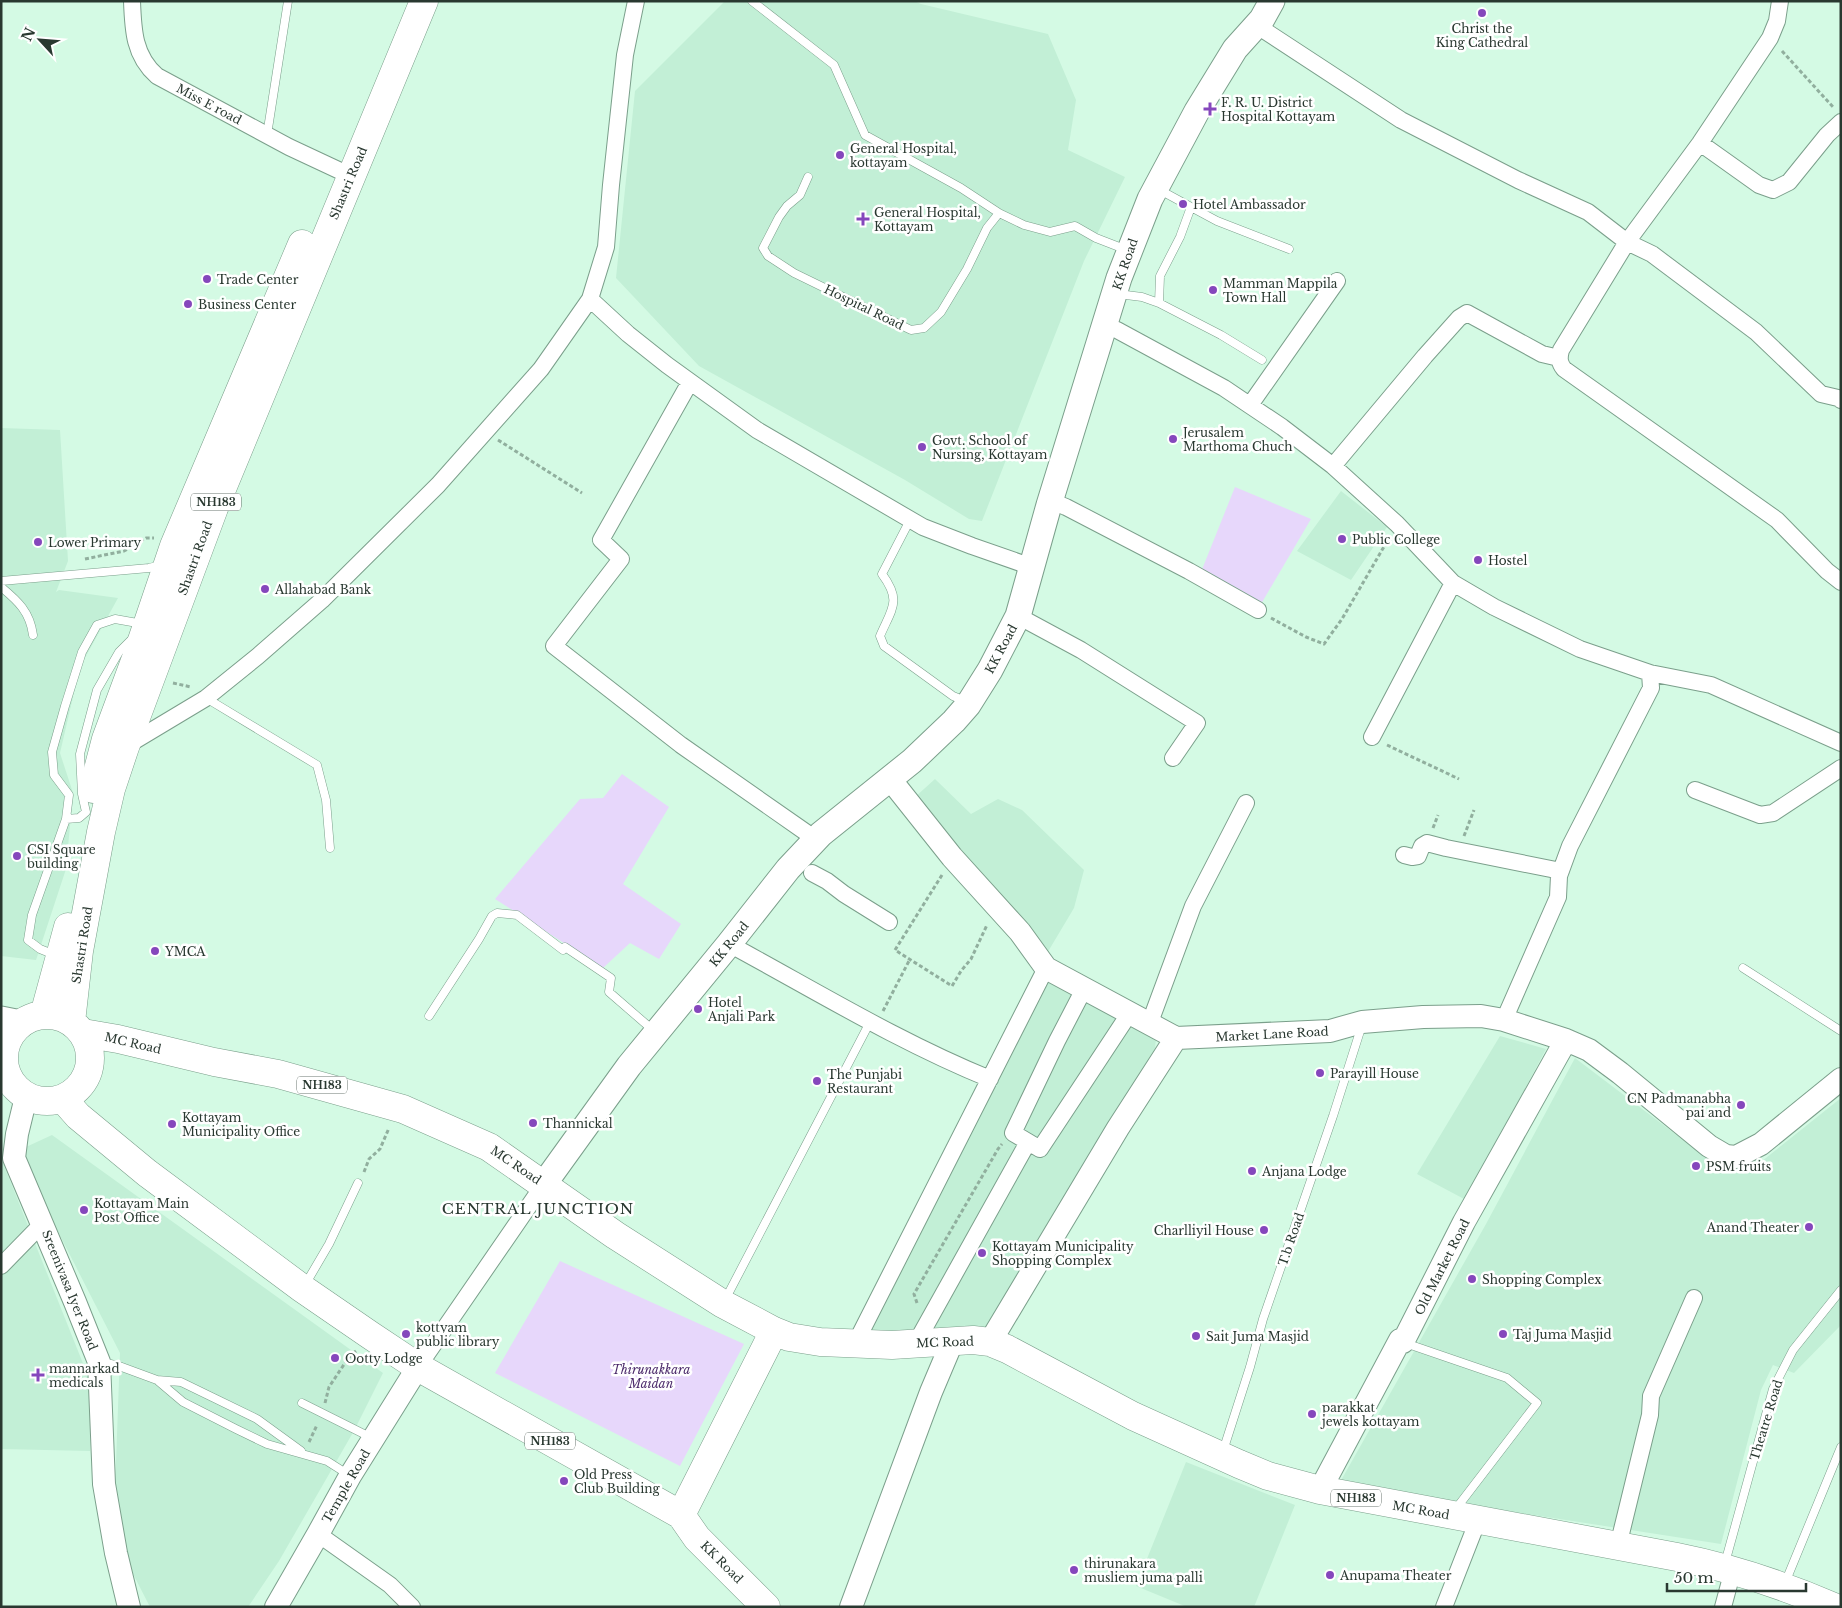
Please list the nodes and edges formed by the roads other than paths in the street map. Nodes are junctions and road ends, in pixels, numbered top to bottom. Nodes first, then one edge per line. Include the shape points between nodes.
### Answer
1 (132, 1) edge
2 (288, 1) edge
3 (407, 1) edge
4 (424, 1) edge
5 (636, 1) edge
6 (752, 1) edge
7 (1272, 1) edge
8 (1780, 1) edge
9 (1256, 25) junction
10 (1838, 115) edge
11 (267, 135) junction
12 (1700, 143) junction
13 (344, 172) junction
14 (808, 177) dead end
15 (1156, 188) junction
16 (1190, 207) junction
17 (999, 214) junction
18 (1627, 242) junction
19 (1289, 249) dead end
20 (1130, 251) junction
21 (1336, 280) dead end
22 (1115, 293) junction
23 (590, 299) junction
24 (1159, 303) junction
25 (1106, 326) junction
26 (1559, 358) junction
27 (1262, 360) dead end
28 (690, 382) junction
29 (1840, 398) edge
30 (1250, 404) junction
31 (1333, 466) junction
32 (1051, 501) junction
33 (910, 520) junction
34 (172, 552) junction
35 (1032, 567) junction
36 (1, 581) edge
37 (1841, 582) edge
38 (1453, 583) junction
39 (1, 587) edge
40 (1258, 610) dead end
41 (1018, 616) junction
42 (148, 625) junction
43 (33, 635) dead end
44 (1650, 673) junction
45 (210, 695) junction
46 (970, 703) junction
47 (1372, 737) road end
48 (1841, 742) edge
49 (114, 747) junction
50 (1173, 758) dead end
51 (1841, 768) edge
52 (890, 779) junction
53 (1696, 790) dead end
54 (1246, 803) dead end
55 (76, 815) junction
56 (814, 838) dead end
57 (330, 848) dead end
58 (1404, 855) dead end
59 (1561, 871) junction
60 (812, 873) dead end
61 (890, 922) dead end
62 (729, 944) junction
63 (60, 957) junction
64 (1046, 968) junction
65 (1743, 968) dead end
66 (1084, 989) junction
67 (1129, 1014) junction
68 (429, 1016) dead end
69 (22, 1019) edge
70 (1504, 1020) junction
71 (1362, 1022) junction
72 (873, 1024) junction
73 (1149, 1025) junction
74 (77, 1027) junction
75 (1841, 1031) edge
76 (656, 1032) junction
77 (1176, 1038) junction
78 (1566, 1040) junction
79 (2, 1059) edge
80 (990, 1079) junction
81 (1841, 1079) edge
82 (26, 1097) junction
83 (63, 1099) junction
84 (1028, 1142) junction
85 (358, 1184) road end
86 (544, 1184) junction
87 (42, 1224) junction
88 (1, 1266) edge
89 (303, 1289) junction
90 (1841, 1290) edge
91 (1694, 1298) dead end
92 (723, 1304) junction
93 (774, 1331) junction
94 (921, 1334) junction
95 (953, 1340) junction
96 (990, 1342) junction
97 (1403, 1342) junction
98 (856, 1344) junction
99 (99, 1362) junction
100 (418, 1367) junction
101 (157, 1380) junction
102 (302, 1403) dead end
103 (374, 1438) junction
104 (1841, 1446) edge
105 (305, 1454) junction
106 (1221, 1455) junction
107 (350, 1476) junction
108 (1320, 1490) junction
109 (681, 1515) junction
110 (1451, 1515) junction
111 (1478, 1520) junction
112 (318, 1534) junction
113 (1618, 1546) junction
114 (1729, 1569) junction
115 (1784, 1586) junction
116 (850, 1606) edge
117 (130, 1607) edge
118 (276, 1607) edge
119 (412, 1607) edge
120 (766, 1607) edge
121 (1444, 1607) edge
122 (1723, 1607) edge
123 (1834, 1607) edge

1 - 11 street, Miss E road via 136,46 146,67 156,76
2 - 11 lane
3 - 13 highway, Shastri Road / NH183
4 - 13 highway, Shastri Road / NH183
5 - 23 street via 625,55 606,247
6 - 17 lane via 834,65 864,135 961,188
7 - 9 main road, KK Road
8 - 12 street via 1770,38
9 - 15 main road, KK Road via 1230,56
9 - 18 street via 1402,120 1588,212
10 - 12 street via 1827,135 1789,182 1773,190 1759,185
11 - 13 street, Miss E road
12 - 18 street
13 - 34 highway, Shastri Road / NH183 via 267,324
13 - 49 highway, Shastri Road / NH183 via 150,679
14 - 17 lane, Hospital Road via 800,195 787,206 766,240 763,248 768,256 794,273 911,330 924,328 941,312 987,228
15 - 16 lane
15 - 20 main road, KK Road
16 - 19 lane
16 - 24 lane via 1180,237 1160,276
17 - 20 lane via 1050,232 1075,226
18 - 26 street
18 - 29 street via 1652,254 1756,332 1821,394
20 - 22 main road, KK Road
21 - 30 street
22 - 24 lane
22 - 25 main road, KK Road
23 - 28 street via 628,334
23 - 45 street via 541,369 438,485 322,600
24 - 27 lane
25 - 30 street
25 - 32 main road, KK Road
26 - 31 street via 1542,354 1467,313 1425,356
26 - 37 street via 1564,369 1777,520
28 - 33 street via 757,430
28 - 56 street via 601,540 620,559 554,646 680,745
30 - 31 street
31 - 38 street via 1397,524
32 - 35 main road, KK Road
32 - 40 street
33 - 35 street
33 - 46 lane via 882,574 891,587 895,603 880,636 884,646 953,696
34 - 36 lane via 149,568
34 - 42 highway, Shastri Road / NH183
35 - 41 main road, KK Road
38 - 44 street via 1580,649
38 - 47 street
39 - 43 lane via 20,603 32,624
41 - 46 main road, KK Road
41 - 50 street via 1081,650 1197,723
42 - 49 highway, Shastri Road / NH183
42 - 55 lane via 119,652 97,690 80,754 82,794
42 - 55 lane via 114,619 97,625 82,652 52,752 54,775 69,795
44 - 48 street via 1712,685
44 - 59 street via 1651,688 1570,846
45 - 49 street
45 - 57 lane via 318,765 326,800
46 - 52 main road, KK Road via 948,728
49 - 55 highway, Shastri Road / NH183
49 - 74 highway, Shastri Road / NH183 via 111,789 79,951
51 - 53 street via 1774,813 1760,815
52 - 62 main road, KK Road via 847,812 804,852
52 - 64 main road, Market Lane Road via 952,857 1020,932
54 - 73 street via 1194,906
55 - 63 highway, Shastri Road / NH183 via 76,887
55 - 63 lane via 32,915 28,940
58 - 59 street via 1418,856 1427,843
59 - 70 street via 1558,896
60 - 61 street
62 - 72 street
62 - 76 main road, KK Road
63 - 69 highway, Shastri Road / NH183
64 - 66 main road, Market Lane Road
64 - 80 street
65 - 75 lane
66 - 67 main road, Market Lane Road
66 - 84 street via 1013,1133
67 - 73 main road, Market Lane Road
67 - 84 street via 1040,1149
68 - 76 lane via 492,916 497,913 517,914 563,950 565,947 611,978 609,992
69 - 74 highway, NH183 via 58,1016
69 - 79 highway, NH183 via 11,1033
70 - 71 main road, Market Lane Road via 1481,1016
70 - 78 main road, Market Lane Road
71 - 77 main road, Market Lane Road via 1330,1031
71 - 106 lane, T.b Road
72 - 80 street
72 - 92 lane
73 - 77 main road, Market Lane Road
74 - 83 highway, NH183 via 90,1051 89,1071 79,1088
74 - 86 highway, MC Road / NH183 via 214,1062 278,1074 403,1109 489,1147
76 - 86 main road, KK Road via 596,1109
77 - 96 main road via 1118,1128
78 - 81 main road, Market Lane Road via 1589,1050 1702,1141 1726,1156 1736,1157 1761,1144
78 - 97 main road, Old Market Road via 1464,1222
79 - 82 highway, NH183 via 14,1088
80 - 98 street
82 - 83 highway via 51,1102
82 - 87 main road, Sreenivasa Iyer Road via 14,1158
83 - 89 highway, NH183 via 78,1116 147,1173
84 - 94 street
85 - 89 lane
86 - 92 highway, MC Road / NH183 via 615,1235
86 - 100 street
87 - 88 street
87 - 99 main road, Sreenivasa Iyer Road
89 - 100 highway, NH183
90 - 114 lane, Theatre Road via 1793,1350 1773,1389
91 - 113 street via 1651,1396 1650,1415
92 - 93 highway, MC Road / NH183
93 - 98 highway, MC Road / NH183 via 820,1342
93 - 109 highway
94 - 95 highway, MC Road / NH183
94 - 98 highway, MC Road / NH183
95 - 96 highway, MC Road / NH183
95 - 116 main road
96 - 106 highway, MC Road / NH183 via 1133,1416
97 - 108 main road, Old Market Road via 1400,1340
97 - 110 lane via 1507,1378 1537,1403
99 - 101 lane
99 - 117 main road, Sreenivasa Iyer Road via 104,1484 116,1553
100 - 103 main road, Temple Road
100 - 109 highway, NH183
101 - 105 lane via 183,1402 267,1444
101 - 105 lane via 181,1382 257,1419
102 - 103 lane
103 - 107 main road, Temple Road
104 - 115 lane
105 - 107 lane via 327,1461
106 - 108 highway, MC Road / NH183 via 1268,1476
107 - 112 main road, Temple Road
108 - 110 highway, MC Road / NH183
109 - 120 highway, KK Road / NH183 via 697,1538
110 - 111 highway, MC Road / NH183
111 - 113 highway, MC Road / NH183
111 - 121 street
112 - 118 main road, Temple Road
112 - 119 street via 390,1585
113 - 114 highway, MC Road / NH183
114 - 115 highway, MC Road / NH183
114 - 122 street
115 - 123 highway, MC Road / NH183

